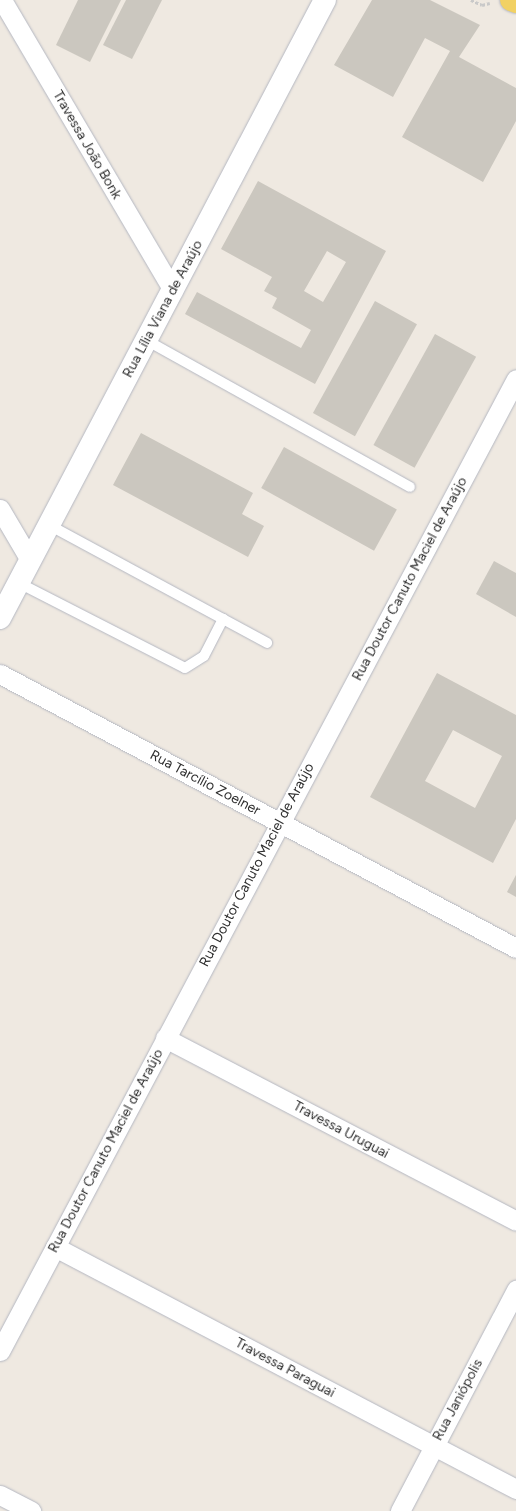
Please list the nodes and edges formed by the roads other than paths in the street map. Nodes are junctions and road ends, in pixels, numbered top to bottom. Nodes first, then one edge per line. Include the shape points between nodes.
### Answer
1 (2, 0) edge
2 (325, 0) edge
3 (511, 0) edge
4 (516, 2) edge
5 (173, 290) junction
6 (146, 340) junction
7 (516, 379) edge
8 (410, 487) dead end
9 (0, 509) edge
10 (49, 525) junction
11 (30, 560) junction
12 (18, 583) junction
13 (0, 618) edge
14 (223, 619) junction
15 (267, 643) dead end
16 (0, 674) edge
17 (279, 822) junction
18 (516, 948) edge
19 (165, 1038) junction
20 (516, 1221) edge
21 (55, 1247) junction
22 (516, 1290) edge
23 (0, 1351) edge
24 (434, 1446) junction
25 (516, 1489) edge
26 (0, 1494) edge
27 (31, 1511) edge
28 (400, 1511) edge

1 - 5 street, Travessa João Bonk
2 - 5 street, Rua Lília Viana de Araújo
3 - 4 main road
5 - 6 street, Rua Lília Viana de Araújo
6 - 8 lane
6 - 10 street, Rua Lília Viana de Araújo
7 - 17 street, Rua Doutor Canuto Maciel de Araújo
9 - 11 street
10 - 11 street, Rua Lília Viana de Araújo
10 - 14 lane
11 - 12 street, Rua Lília Viana de Araújo
12 - 13 street, Rua Lília Viana de Araújo
12 - 14 lane via 185,668 204,656
14 - 15 lane
16 - 17 street, Rua Tarcílio Zoelner
17 - 18 street, Rua Tarcílio Zoelner
17 - 19 street, Rua Doutor Canuto Maciel de Araújo
19 - 20 street, Travessa Uruguai
19 - 21 street, Rua Doutor Canuto Maciel de Araújo
21 - 23 street, Rua Doutor Canuto Maciel de Araújo
21 - 24 street, Travessa Paraguai
22 - 24 street, Rua Janiópolis
24 - 25 street, Travessa Paraguai
24 - 28 street, Rua Janiópolis
26 - 27 street

